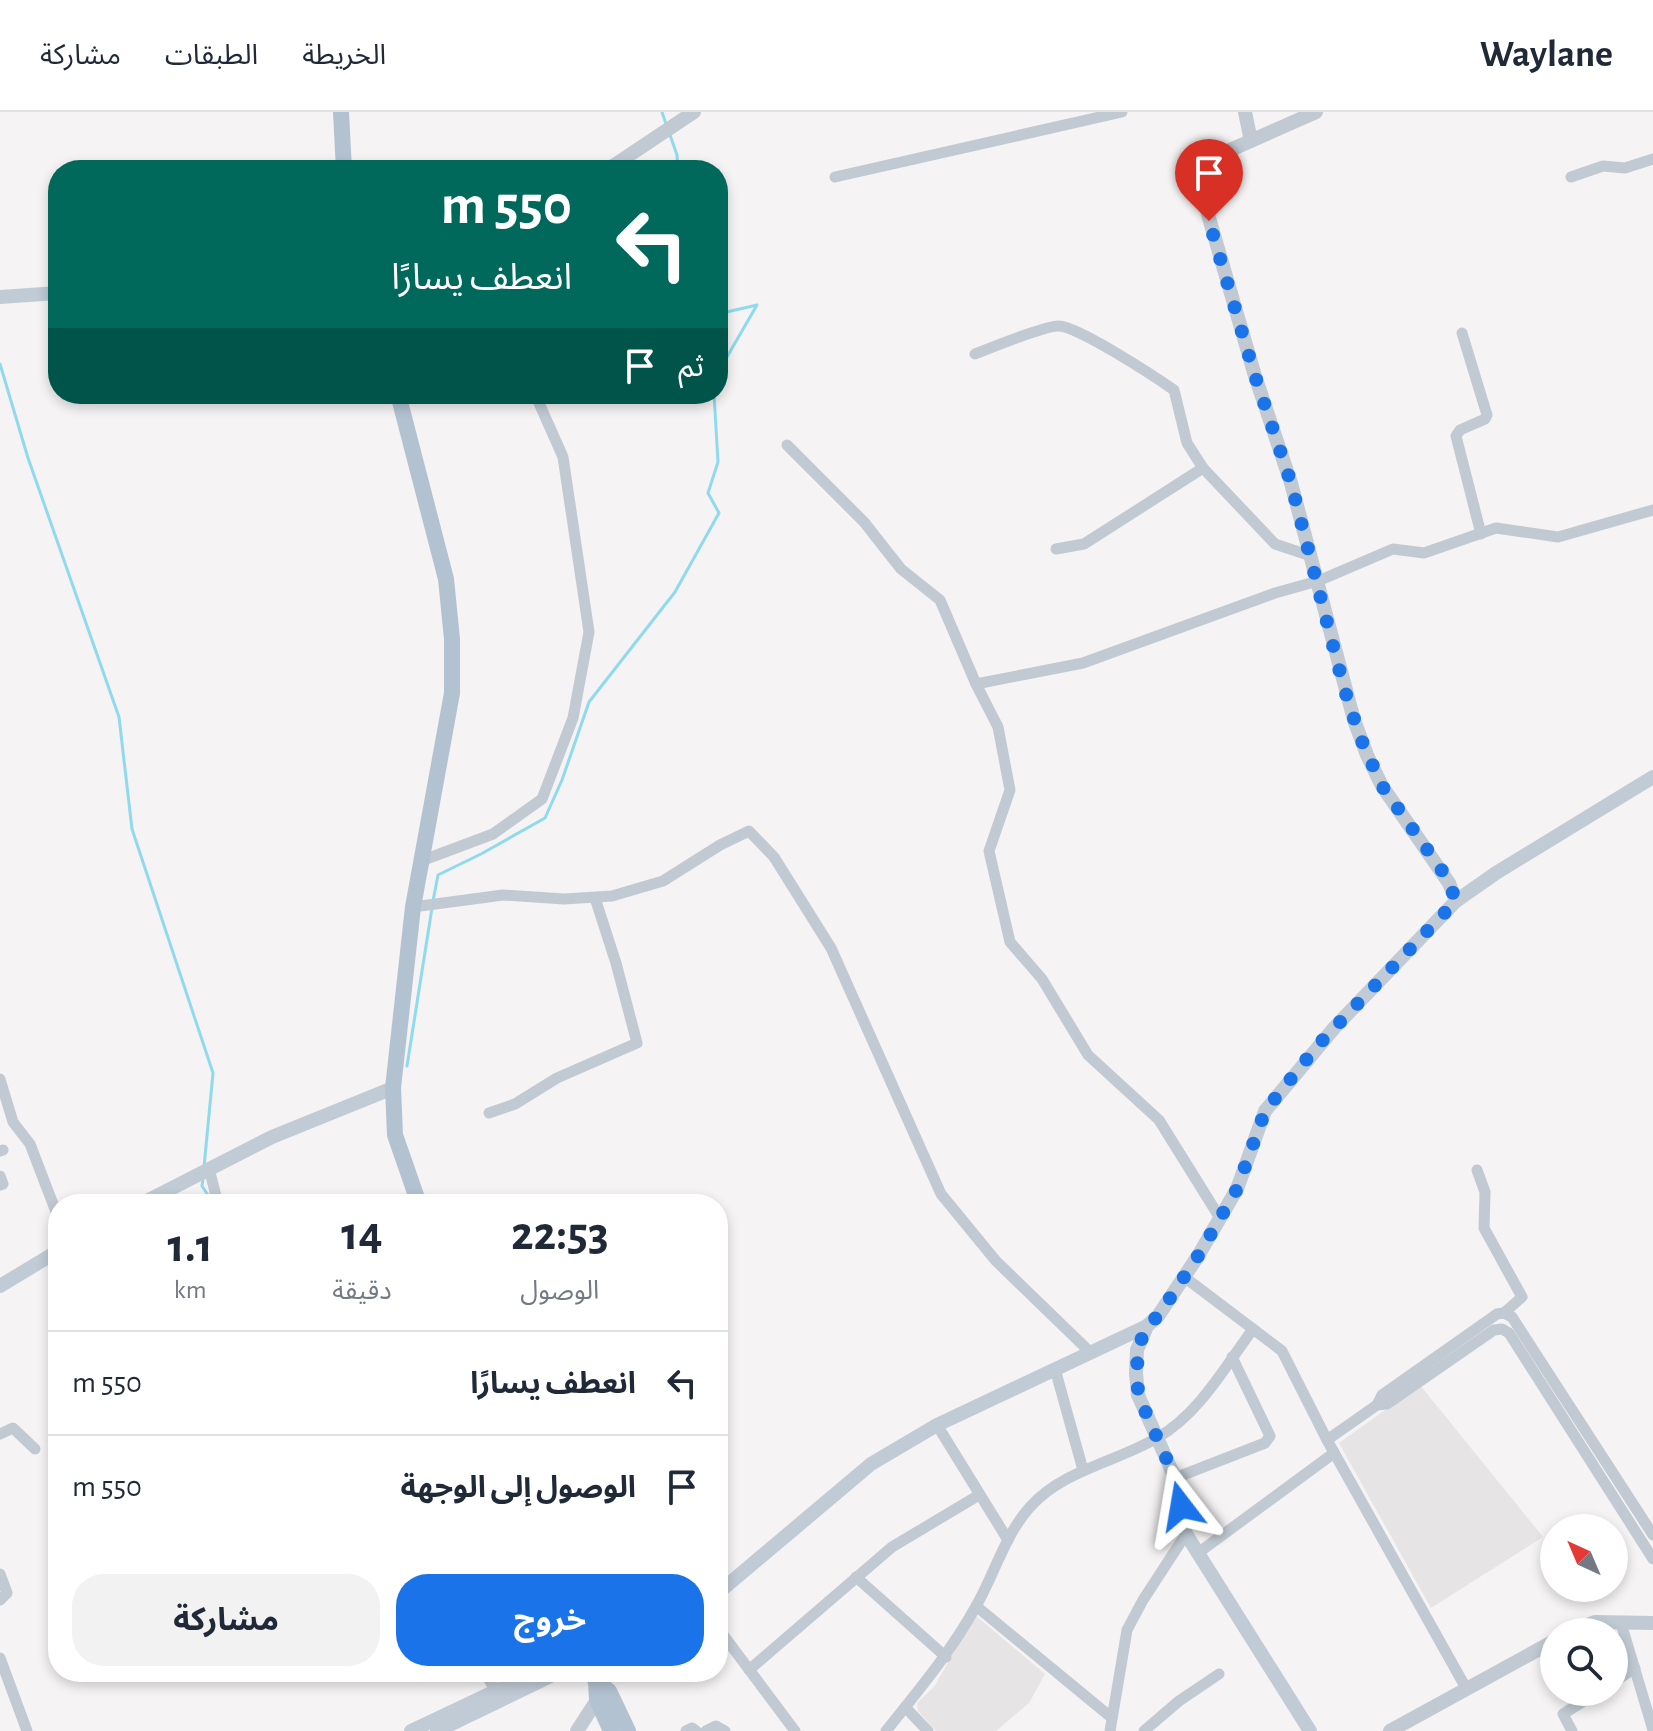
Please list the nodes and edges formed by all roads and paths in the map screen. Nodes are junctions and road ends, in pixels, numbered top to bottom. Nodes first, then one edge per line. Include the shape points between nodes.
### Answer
1 (341, 112) edge
2 (694, 112) edge
3 (1122, 112) edge
4 (1245, 112) edge
5 (1316, 112) edge
6 (1251, 141) junction
7 (1653, 159) edge
8 (343, 160) edge
9 (622, 160) edge
10 (835, 177) dead end
11 (1571, 177) dead end
12 (48, 294) edge
13 (0, 297) edge
14 (1462, 333) dead end
15 (975, 354) dead end
16 (401, 404) edge
17 (539, 404) edge
18 (787, 445) dead end
19 (1203, 468) junction
20 (1653, 510) edge
21 (1481, 534) junction
22 (1056, 549) dead end
23 (1311, 556) junction
24 (1318, 581) junction
25 (976, 684) junction
26 (1652, 780) edge
27 (421, 861) junction
28 (595, 898) junction
29 (1456, 901) junction
30 (413, 907) junction
31 (0, 1079) edge
32 (393, 1088) junction
33 (489, 1113) dead end
34 (209, 1168) junction
35 (1477, 1170) dead end
36 (0, 1176) edge
37 (0, 1185) edge
38 (49, 1194) edge
39 (160, 1194) edge
40 (216, 1194) edge
41 (416, 1194) edge
42 (1220, 1218) junction
43 (48, 1257) edge
44 (1183, 1276) junction
45 (0, 1286) edge
46 (1504, 1313) junction
47 (1147, 1326) junction
48 (1253, 1329) junction
49 (1090, 1352) junction
50 (1232, 1357) junction
51 (1055, 1369) junction
52 (1377, 1405) junction
53 (937, 1425) junction
54 (0, 1434) edge
55 (1159, 1437) junction
56 (1327, 1440) junction
57 (35, 1449) dead end
58 (1334, 1453) junction
59 (1083, 1470) junction
60 (1175, 1478) junction
61 (979, 1495) junction
62 (1186, 1534) junction
63 (1653, 1535) edge
64 (1008, 1540) junction
65 (1198, 1553) junction
66 (1653, 1559) edge
67 (0, 1574) edge
68 (856, 1577) junction
69 (728, 1585) edge
70 (0, 1600) edge
71 (976, 1606) junction
72 (1628, 1623) edge
73 (1653, 1623) edge
74 (728, 1642) edge
75 (1628, 1646) edge
76 (1540, 1648) edge
77 (946, 1657) junction
78 (0, 1658) edge
79 (1635, 1668) junction
80 (749, 1670) junction
81 (1628, 1673) edge
82 (1219, 1674) dead end
83 (490, 1682) edge
84 (514, 1682) edge
85 (538, 1682) edge
86 (595, 1682) edge
87 (599, 1682) edge
88 (1466, 1688) junction
89 (495, 1691) junction
90 (597, 1700) junction
91 (1576, 1706) edge
92 (905, 1707) junction
93 (1651, 1716) edge
94 (1112, 1718) junction
95 (1653, 1730) edge
96 (27, 1731) edge
97 (411, 1731) edge
98 (437, 1731) edge
99 (577, 1731) edge
100 (611, 1731) edge
101 (628, 1731) edge
102 (686, 1731) edge
103 (696, 1731) edge
104 (706, 1731) edge
105 (725, 1731) edge
106 (795, 1731) edge
107 (886, 1731) edge
108 (928, 1731) edge
109 (1110, 1731) edge
110 (1144, 1731) edge
111 (1310, 1731) edge
112 (1390, 1731) edge
113 (1572, 1731) edge

1 - 8 main road
2 - 9 street
3 - 10 street
4 - 6 street
5 - 6 street
6 - 23 street via 1201,163 1196,173
7 - 11 street
12 - 13 main road
14 - 21 street via 1487,415 1456,436
15 - 19 street via 1057,326 1071,330 1174,390 1187,443
16 - 27 main road via 446,579 452,639 452,693
17 - 27 street via 563,457 589,632 573,718 542,799 493,834
18 - 25 street via 864,522 901,569 940,600
19 - 22 street via 1084,544
19 - 23 street via 1275,544
20 - 21 street via 1558,537 1496,528
21 - 24 street via 1424,553 1393,549
23 - 24 street
24 - 25 street via 1083,663
24 - 29 street via 1367,755
25 - 42 street via 998,727 1010,790 989,851 1010,942 1042,979 1088,1055 1159,1120
26 - 29 main road
27 - 30 main road
28 - 30 street via 503,895
28 - 33 street via 637,1043
28 - 49 street via 663,881 749,831 774,857 831,948 941,1194 996,1261
29 - 42 main road via 1318,1045 1265,1111 1237,1189
30 - 32 main road
31 - 38 street via 13,1122 30,1144
32 - 34 main road
32 - 41 main road via 395,1135
34 - 39 main road
34 - 40 street
35 - 46 street via 1485,1192 1484,1228 1522,1297
36 - 37 street
42 - 44 main road
43 - 45 main road
44 - 47 main road
44 - 48 street
46 - 52 street via 1382,1395
46 - 63 street via 1512,1317
47 - 49 main road
47 - 55 main road via 1137,1350 1138,1395
48 - 50 street
48 - 56 street via 1282,1351
49 - 51 main road
50 - 55 street via 1197,1406
50 - 60 street via 1270,1436 1265,1443
51 - 53 main road
51 - 59 street
52 - 56 street
52 - 66 street via 1387,1404 1502,1329
53 - 61 street
53 - 69 main road via 871,1464
54 - 57 street via 13,1428
55 - 59 street
55 - 60 main road
56 - 58 street
58 - 65 street
58 - 88 street
59 - 64 street via 1046,1492
60 - 62 main road
61 - 64 street
61 - 68 street via 892,1547
62 - 65 main road
62 - 94 street via 1127,1630
64 - 71 street
65 - 111 main road
67 - 70 street via 7,1593
68 - 77 street
68 - 80 street
71 - 77 street
71 - 94 street
72 - 73 street
74 - 80 street
75 - 79 street
76 - 88 street
77 - 92 street
78 - 96 street
79 - 81 street
79 - 93 street
80 - 106 street
82 - 110 street
83 - 89 street
84 - 89 main road
85 - 98 main road
86 - 90 main road
87 - 101 main road
88 - 112 street
89 - 97 main road
90 - 99 street
90 - 100 main road
91 - 113 street via 1563,1714
92 - 107 street
92 - 108 street
93 - 95 street
94 - 109 street
102 - 103 street
104 - 105 street via 716,1726

